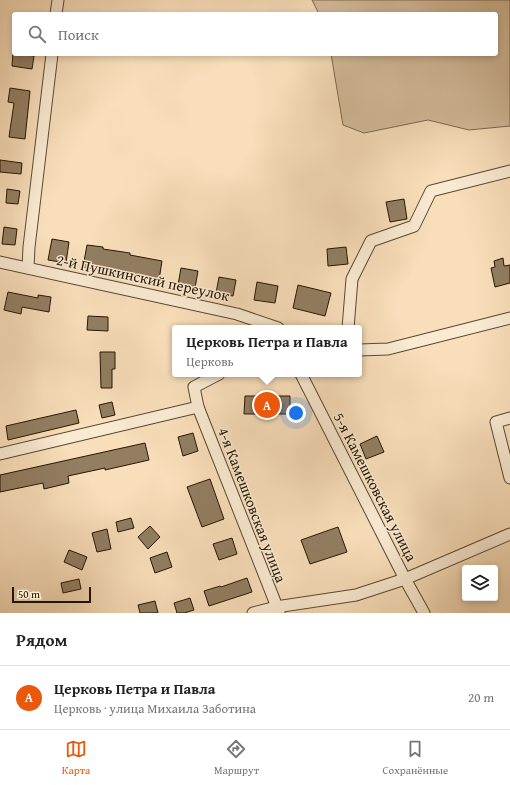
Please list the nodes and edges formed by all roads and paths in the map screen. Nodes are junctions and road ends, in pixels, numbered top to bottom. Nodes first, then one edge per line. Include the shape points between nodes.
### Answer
1 (58, 0) edge
2 (56, 12) edge
3 (52, 56) edge
4 (510, 171) edge
5 (0, 262) edge
6 (28, 268) junction
7 (510, 318) edge
8 (269, 325) edge
9 (348, 325) edge
10 (362, 350) edge
11 (213, 377) edge
12 (303, 377) edge
13 (198, 407) junction
14 (510, 418) edge
15 (0, 454) edge
16 (510, 478) edge
17 (510, 534) edge
18 (405, 579) junction
19 (277, 610) edge
20 (253, 613) edge
21 (424, 613) edge

1 - 2 street
3 - 6 street
4 - 9 street via 431,191 414,226 371,241 352,280
5 - 6 street, 2-й Пушкинский переулок
6 - 8 street, 2-й Пушкинский переулок via 236,314
7 - 10 street via 388,349
11 - 13 street, 4-я Камешковская улица via 194,387
12 - 18 street, 5-я Камешковская улица
13 - 15 street
13 - 19 street, 4-я Камешковская улица
14 - 16 street via 496,422
17 - 18 street
18 - 19 street via 356,595
18 - 21 street, 5-я Камешковская улица
19 - 20 street

